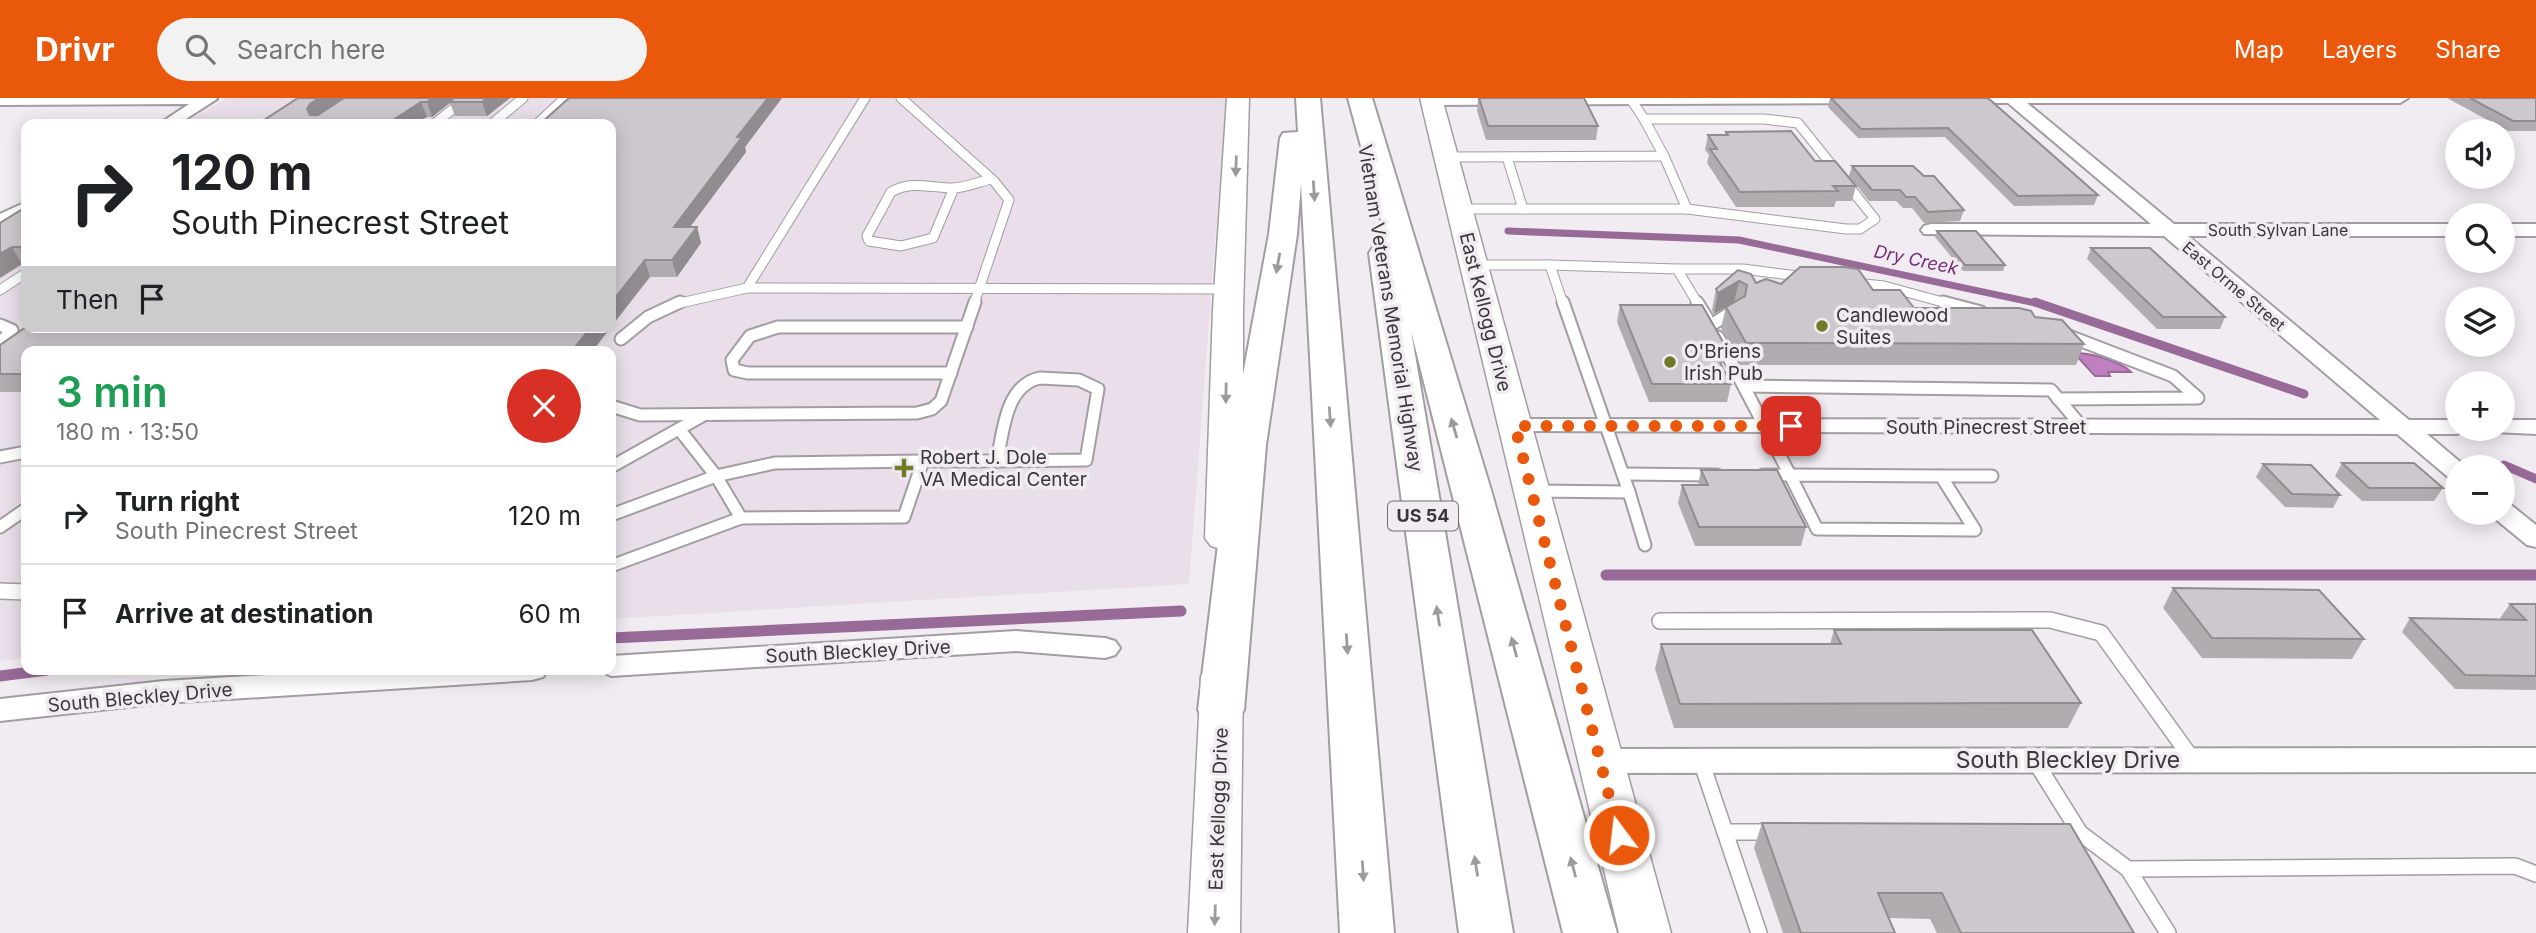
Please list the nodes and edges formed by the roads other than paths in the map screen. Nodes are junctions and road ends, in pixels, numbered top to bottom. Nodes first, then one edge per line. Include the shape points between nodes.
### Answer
1 (467, 98) edge
2 (523, 98) edge
3 (565, 98) edge
4 (865, 98) edge
5 (901, 98) edge
6 (1238, 98) edge
7 (1297, 98) edge
8 (1308, 98) edge
9 (1360, 98) edge
10 (1570, 98) edge
11 (1630, 98) edge
12 (1747, 98) edge
13 (1884, 98) edge
14 (1936, 98) edge
15 (2012, 98) edge
16 (2400, 98) edge
17 (210, 99) edge
18 (1431, 99) edge
19 (0, 100) edge
20 (176, 119) edge
21 (440, 119) edge
22 (498, 119) edge
23 (542, 119) edge
24 (1644, 119) junction
25 (1763, 119) junction
26 (1664, 156) junction
27 (1446, 157) junction
28 (1507, 157) junction
29 (991, 179) junction
30 (954, 188) junction
31 (1459, 209) junction
32 (1523, 209) junction
33 (1687, 209) junction
34 (21, 210) edge
35 (0, 222) edge
36 (1931, 230) edge
37 (2168, 230) junction
38 (2445, 230) edge
39 (2515, 230) edge
40 (2536, 230) edge
41 (1474, 265) junction
42 (1550, 265) junction
43 (1677, 269) junction
44 (1783, 274) junction
45 (21, 277) edge
46 (1821, 279) edge
47 (1773, 282) edge
48 (1846, 282) edge
49 (747, 288) junction
50 (980, 288) junction
51 (1229, 289) junction
52 (0, 290) edge
53 (1735, 310) edge
54 (1989, 314) edge
55 (0, 325) edge
56 (1711, 325) junction
57 (967, 327) junction
58 (2055, 332) edge
59 (621, 339) dead end
60 (0, 343) edge
61 (951, 373) junction
62 (1744, 386) junction
63 (2059, 399) junction
64 (616, 408) edge
65 (705, 414) junction
66 (1515, 426) junction
67 (1605, 426) junction
68 (1767, 426) junction
69 (2082, 427) junction
70 (2400, 427) junction
71 (2445, 427) edge
72 (2515, 427) edge
73 (2536, 427) edge
74 (679, 429) junction
75 (21, 453) edge
76 (0, 457) edge
77 (923, 461) junction
78 (997, 461) junction
79 (2445, 463) edge
80 (616, 464) edge
81 (1623, 474) junction
82 (1735, 475) edge
83 (1749, 475) edge
84 (1791, 475) junction
85 (716, 476) junction
86 (1941, 476) junction
87 (1992, 476) dead end
88 (1531, 491) junction
89 (1629, 492) junction
90 (21, 512) edge
91 (616, 513) edge
92 (741, 518) junction
93 (2515, 522) edge
94 (0, 527) edge
95 (2536, 540) edge
96 (1645, 545) dead end
97 (616, 564) edge
98 (0, 591) edge
99 (21, 592) edge
100 (1660, 621) dead end
101 (1105, 649) dead end
102 (616, 666) edge
103 (447, 675) edge
104 (0, 709) edge
105 (1221, 710) junction
106 (2193, 760) junction
107 (2536, 760) edge
108 (1600, 761) junction
109 (1702, 761) junction
110 (2035, 761) junction
111 (1725, 832) junction
112 (1794, 832) edge
113 (2039, 833) edge
114 (2080, 833) junction
115 (2128, 869) junction
116 (2536, 874) edge
117 (1214, 933) edge
118 (1367, 933) edge
119 (1486, 933) edge
120 (1590, 933) edge
121 (1645, 933) edge
122 (1759, 933) edge
123 (2168, 933) edge

1 - 21 lane
2 - 22 lane
3 - 23 lane
4 - 49 lane
5 - 29 lane
6 -> 51 main road, East Kellogg Drive
7 -> 105 highway via 1283,234 1248,445
8 -> 118 highway
119 -> 9 highway, Vietnam Veterans Memorial Highway / US 54
120 -> 9 highway via 1472,490
10 - 11 street
10 - 18 street
11 - 12 street
11 - 24 lane
12 - 13 street
12 - 25 lane
14 - 15 street
15 - 16 street
15 - 37 street, East Orme Street
17 - 19 street
17 - 20 street
18 - 27 main road, East Kellogg Drive
24 - 25 lane
24 - 26 lane
25 - 33 lane via 1786,120 1805,128 1875,219 1860,229 1846,229
26 - 28 lane
26 - 33 lane
27 - 28 lane
27 - 31 main road, East Kellogg Drive
28 - 32 lane
29 - 30 lane
29 - 50 lane via 1009,200
30 - 30 lane via 897,188 867,236 869,242 911,245 933,238
31 - 32 lane
31 - 41 main road, East Kellogg Drive
32 - 33 lane
34 - 35 street
36 - 37 street, South Sylvan Lane
37 - 38 street, South Sylvan Lane
37 - 70 street, East Orme Street
39 - 40 street
41 - 42 lane
41 - 66 main road, East Kellogg Drive
42 - 43 lane
42 - 67 lane
43 - 44 lane
43 - 56 lane
44 - 46 lane
44 - 47 lane
45 - 52 lane
48 - 54 lane via 1884,286
49 - 50 lane
49 - 59 lane via 671,304
50 - 51 lane
50 - 57 lane
51 -> 105 main road, East Kellogg Drive
53 - 56 lane
55 - 60 lane via 12,330
56 - 62 lane
57 - 61 lane
57 - 61 lane via 778,327 744,338 732,360 733,370 748,373
58 - 63 lane via 2173,376 2197,398
61 - 65 lane via 941,401 932,409 917,412
62 - 63 lane via 2051,390
62 - 68 lane
63 - 69 lane
64 - 65 lane via 640,415
65 - 74 lane
66 - 67 street, South Pinecrest Street
66 - 88 main road, East Kellogg Drive
67 - 68 street, South Pinecrest Street
67 - 81 lane
68 - 69 street, South Pinecrest Street
68 - 84 lane
69 - 70 street, South Pinecrest Street
70 - 71 street, South Pinecrest Street
70 - 79 street, East Orme Street
72 - 73 street
74 - 80 lane
74 - 85 lane
75 - 76 lane
77 - 78 lane
77 - 85 lane via 775,463
77 - 92 lane via 904,517
78 - 78 lane via 1012,399 1021,388 1035,379 1079,379 1098,389 1086,460
81 - 82 lane
81 - 89 lane
83 - 84 lane
84 - 86 lane
84 - 86 lane via 1817,529 1975,530
85 - 91 lane
85 - 92 lane
86 - 87 lane
88 - 89 lane
88 - 108 main road, East Kellogg Drive
89 - 96 lane
90 - 94 lane
92 - 97 lane
93 - 95 street
98 - 99 lane
100 - 106 lane via 2063,623 2101,634
101 - 102 street, South Bleckley Drive via 1016,641
103 - 104 street, South Bleckley Drive via 163,692
105 -> 117 main road, East Kellogg Drive
106 - 107 street, South Bleckley Drive
106 - 110 street, South Bleckley Drive
108 - 109 street, South Bleckley Drive
108 - 121 main road, East Kellogg Drive
109 - 110 street, South Bleckley Drive
109 - 111 lane
110 - 114 lane
111 - 112 lane
111 - 122 lane
113 - 114 lane
114 - 115 lane
115 - 116 lane via 2515,866
115 - 123 lane

